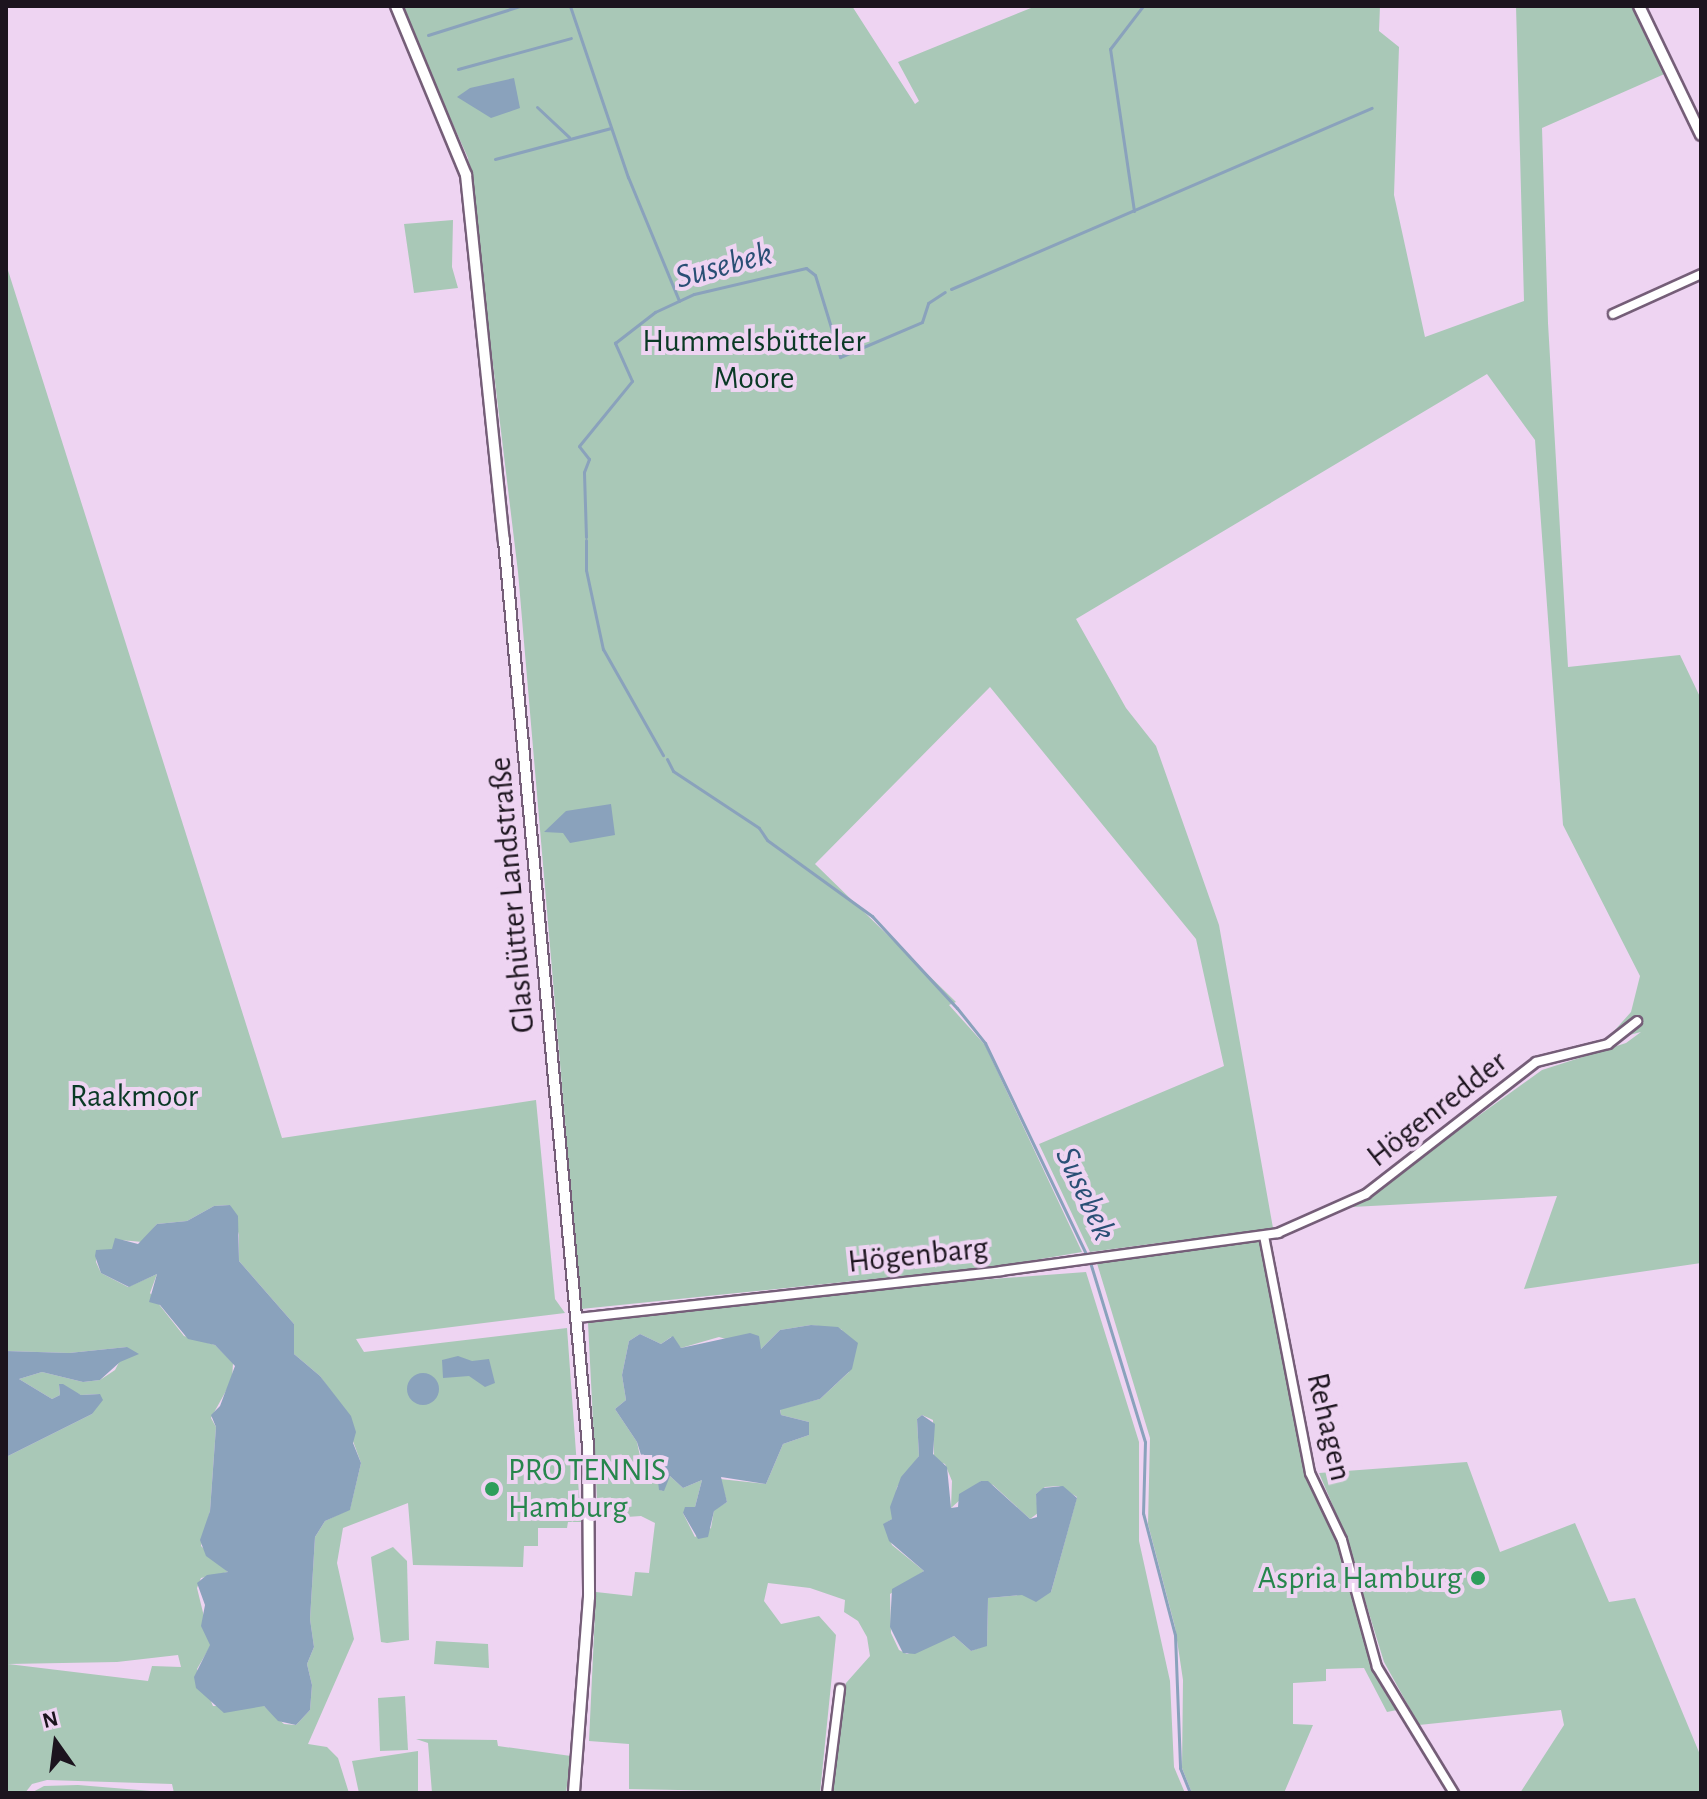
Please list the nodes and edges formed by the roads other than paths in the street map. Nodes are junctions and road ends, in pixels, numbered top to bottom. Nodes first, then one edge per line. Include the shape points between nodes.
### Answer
1 (396, 6) edge
2 (1639, 6) edge
3 (1701, 135) edge
4 (1701, 274) edge
5 (1613, 314) dead end
6 (1637, 1021) dead end
7 (1264, 1236) junction
8 (577, 1318) junction
9 (840, 1689) dead end
10 (574, 1793) edge
11 (827, 1793) edge
12 (1454, 1793) edge

1 - 8 street, Glashütter Landstraße via 460,154 469,193
2 - 3 street
4 - 5 street
6 - 7 street, Högenredder via 1608,1044 1536,1062 1366,1194
7 - 8 street, Högenbarg
7 - 12 street, Rehagen via 1310,1473 1342,1540 1377,1667
8 - 10 street, Glashütter Landstraße via 591,1539
9 - 11 street

